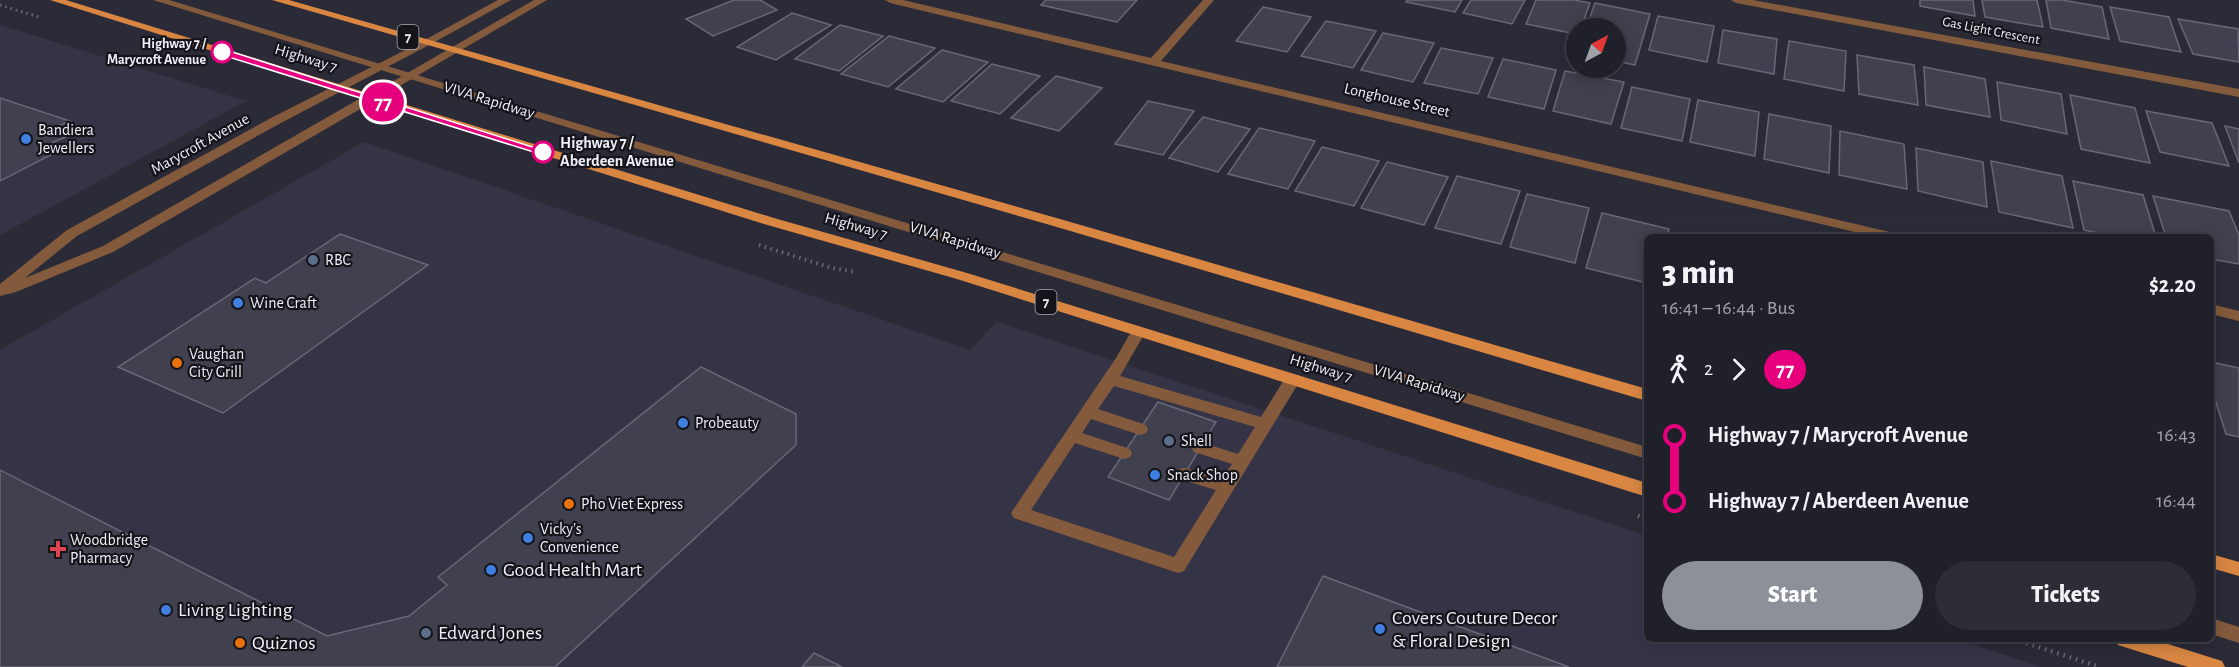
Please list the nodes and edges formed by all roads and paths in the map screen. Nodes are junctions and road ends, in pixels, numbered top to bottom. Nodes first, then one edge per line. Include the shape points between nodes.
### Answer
1 (54, 0) edge
2 (158, 0) edge
3 (278, 0) edge
4 (506, 0) edge
5 (542, 0) edge
6 (890, 0) edge
7 (1209, 0) edge
8 (1736, 0) edge
9 (427, 42) junction
10 (454, 50) junction
11 (1155, 61) junction
12 (380, 67) junction
13 (409, 76) junction
14 (338, 88) junction
15 (2239, 93) edge
16 (370, 98) junction
17 (1881, 234) edge
18 (754, 244) dead end
19 (865, 274) dead end
20 (0, 292) edge
21 (2214, 310) edge
22 (2239, 315) edge
23 (1139, 331) junction
24 (1110, 379) junction
25 (1293, 379) junction
26 (1644, 394) edge
27 (1088, 412) junction
28 (1264, 424) junction
29 (1140, 429) dead end
30 (1071, 436) junction
31 (1200, 448) dead end
32 (1644, 452) edge
33 (1124, 453) dead end
34 (1242, 461) junction
35 (1185, 474) dead end
36 (1226, 487) junction
37 (1644, 489) edge
38 (1636, 516) dead end
39 (1644, 518) edge
40 (2214, 562) edge
41 (2239, 569) edge
42 (2214, 627) edge
43 (2239, 635) edge
44 (2023, 642) edge
45 (2135, 642) edge
46 (2100, 667) edge
47 (2215, 667) edge

1 - 14 main road, Highway 7 / 7
2 - 12 street, VIVA Rapidway
3 - 9 main road, 7
4 - 9 street, Marycroft Avenue
5 - 10 street, Marycroft Avenue
6 - 11 street, Longhouse Street
7 - 11 street
8 - 15 street, Gas Light Crescent
9 - 10 main road, 7
9 - 12 street, Marycroft Avenue
10 - 13 street, Marycroft Avenue
10 - 26 main road, 7
11 - 17 street, Longhouse Street
12 - 13 street, VIVA Rapidway
12 - 14 street, Marycroft Avenue
13 - 16 street, Marycroft Avenue
13 - 32 street, VIVA Rapidway
14 - 16 main road, Highway 7 / 7
14 - 20 street, Marycroft Avenue via 72,233
16 - 20 street, Marycroft Avenue via 108,249
16 - 23 main road, Highway 7 / 7
18 - 19 path
21 - 22 street
23 - 24 street
23 - 25 main road, Highway 7 / 7
24 - 27 street
24 - 28 street
25 - 28 street
25 - 37 main road, Highway 7 / 7
27 - 29 street
27 - 30 street
28 - 34 street
30 - 33 street
30 - 36 street via 1020,513 1178,566
31 - 34 street
34 - 36 street
35 - 36 street
38 - 39 path
40 - 41 main road
42 - 43 street
44 - 46 path
45 - 47 main road

